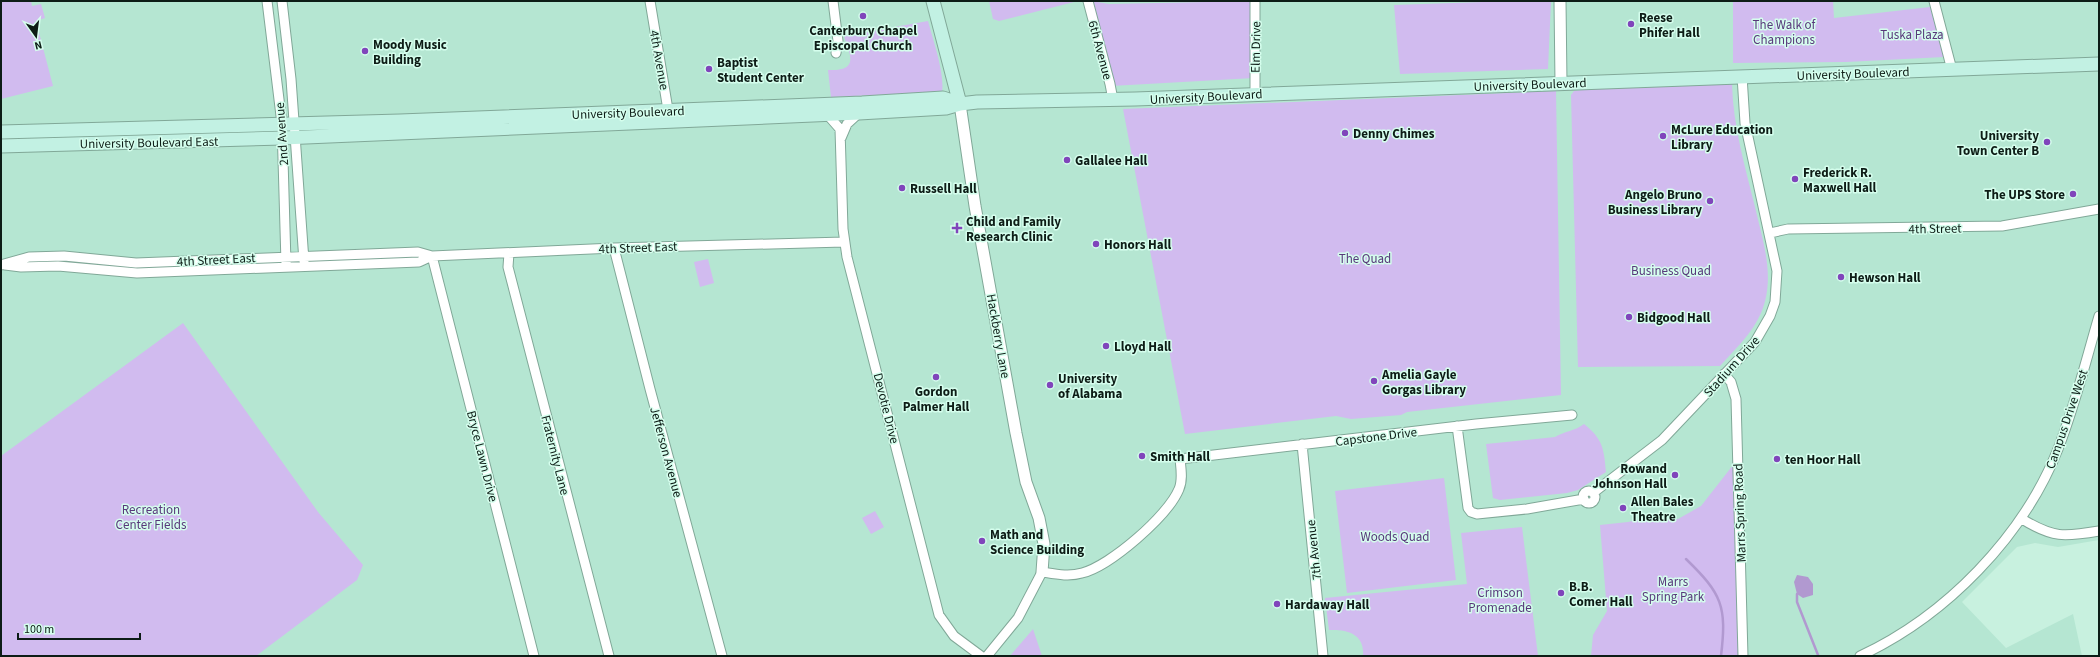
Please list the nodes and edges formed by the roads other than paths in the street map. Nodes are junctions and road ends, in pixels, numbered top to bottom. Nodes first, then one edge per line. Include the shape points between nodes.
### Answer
1 (267, 1) edge
2 (282, 1) edge
3 (650, 1) edge
4 (833, 1) edge
5 (933, 1) edge
6 (1088, 1) edge
7 (1255, 1) edge
8 (1560, 1) edge
9 (1935, 1) edge
10 (836, 53) dead end
11 (2099, 64) edge
12 (1952, 70) junction
13 (1742, 76) junction
14 (1561, 83) junction
15 (1255, 93) junction
16 (1113, 100) junction
17 (960, 104) junction
18 (859, 113) junction
19 (826, 114) junction
20 (669, 115) junction
21 (291, 129) junction
22 (1, 132) edge
23 (283, 138) junction
24 (841, 140) junction
25 (1, 146) edge
26 (2099, 208) edge
27 (1770, 233) junction
28 (844, 242) junction
29 (614, 248) junction
30 (509, 253) junction
31 (286, 256) junction
32 (304, 256) junction
33 (432, 256) junction
34 (2, 265) edge
35 (305, 266) junction
36 (286, 267) junction
37 (2099, 316) edge
38 (1724, 374) junction
39 (1572, 415) dead end
40 (1458, 426) junction
41 (1302, 444) junction
42 (2022, 519) junction
43 (2099, 531) edge
44 (1042, 572) junction
45 (534, 656) edge
46 (609, 656) edge
47 (722, 656) edge
48 (981, 656) edge
49 (987, 656) edge
50 (1323, 656) edge
51 (1743, 656) edge
52 (1860, 656) edge

1 - 21 street, 2nd Avenue
2 - 21 street, 2nd Avenue
3 - 20 street, 4th Avenue
4 - 10 street via 838,41
5 - 17 main road, Hackberry Lane
6 - 16 street, 6th Avenue
7 - 15 street, Elm Drive
8 - 14 street
9 - 12 street
11 - 12 main road, University Boulevard
12 - 13 main road, University Boulevard
13 - 14 main road, University Boulevard
13 - 27 street, Stadium Drive via 1745,123
14 - 15 main road, University Boulevard
15 - 16 main road, University Boulevard
16 - 17 main road, University Boulevard
17 - 18 main road, University Boulevard via 946,108
17 - 20 main road, University Boulevard via 943,98
17 - 44 street, Hackberry Lane via 975,206 1016,433 1026,482 1039,518 1044,544
18 - 19 main road, University Boulevard
18 - 24 street, Devotie Drive via 847,124
19 - 20 main road, University Boulevard
19 - 24 street, Devotie Drive via 840,130
20 - 21 main road, University Boulevard
21 - 22 main road, University Boulevard East
21 - 23 main road, University Boulevard East
21 - 32 street, 2nd Avenue
23 - 25 main road, University Boulevard East
23 - 31 street, 2nd Avenue
24 - 28 street, Devotie Drive
26 - 27 street, 4th Street via 2002,226 1788,229
27 - 38 street, Stadium Drive via 1777,270 1775,302 1755,342
28 - 29 street, 4th Street East
28 - 48 street, Devotie Drive via 940,615 954,636
29 - 30 street, 4th Street East
29 - 47 street, Jefferson Avenue
30 - 33 street, 4th Street East
30 - 46 street, Fraternity Lane via 508,267
31 - 32 street, 4th Street East
31 - 34 street, 4th Street East via 136,263 64,256 28,257
31 - 36 street, 2nd Avenue
32 - 33 street, 4th Street East via 418,252
32 - 35 street, 2nd Avenue
33 - 35 street, 4th Street East via 418,262
33 - 45 street, Bryce Lawn Drive
34 - 36 street, 4th Street East via 58,266 137,274
35 - 36 street, 4th Street East
37 - 42 street, Campus Drive West via 2058,449
38 - 40 street, Stadium Drive via 1662,440 1593,493 1593,502 1588,503 1584,499 1527,509 1477,514 1470,512
38 - 51 street, Marrs Spring Road via 1731,382 1736,399
39 - 40 street, Capstone Drive
40 - 41 street, Capstone Drive
41 - 44 street, Capstone Drive via 1180,459 1181,481 1169,506 1122,551 1083,573 1073,575
41 - 50 street, 7th Avenue
42 - 43 street via 2047,532 2059,535
42 - 52 street, Campus Drive West via 1986,563 1960,588 1912,625
44 - 49 street, Hackberry Lane via 1018,618

